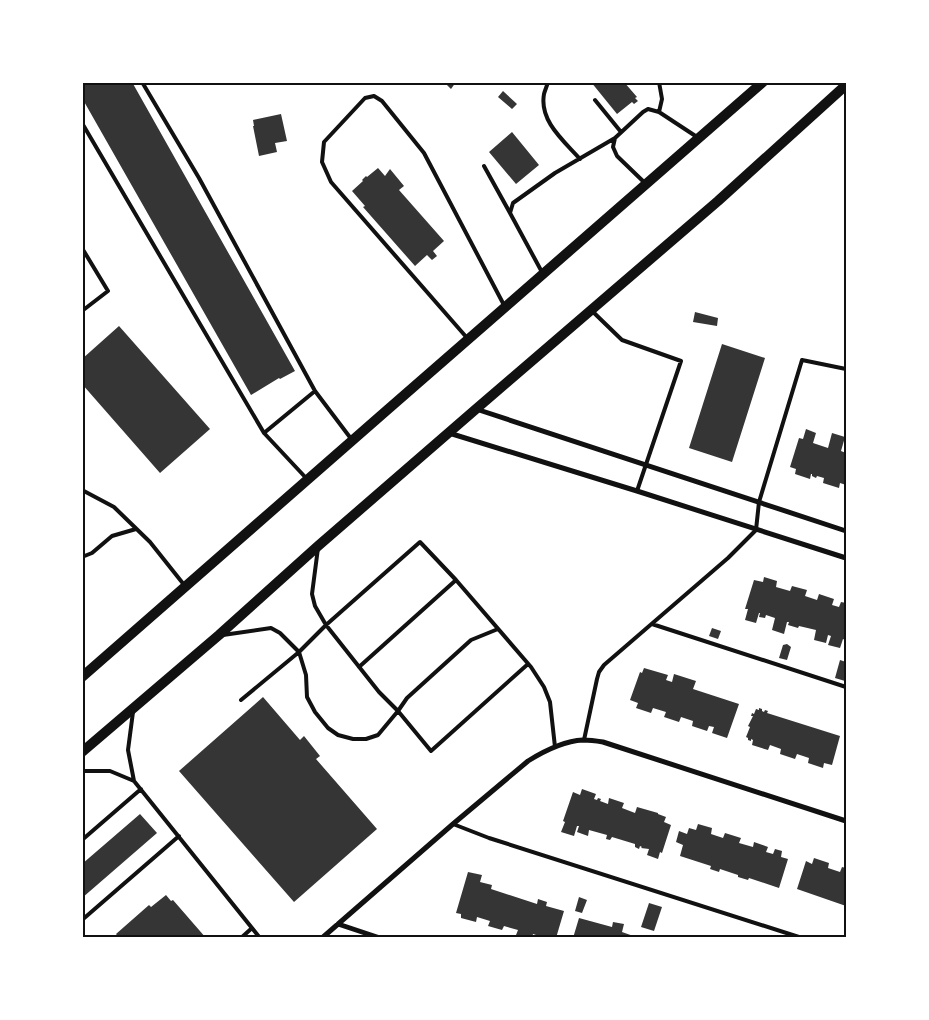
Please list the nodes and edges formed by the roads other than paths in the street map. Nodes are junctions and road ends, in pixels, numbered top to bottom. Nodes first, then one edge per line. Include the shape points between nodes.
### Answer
1 (142, 82) edge
2 (548, 82) edge
3 (659, 82) edge
4 (763, 82) edge
5 (846, 85) edge
6 (595, 100) dead end
7 (659, 112) junction
8 (82, 123) edge
9 (621, 132) junction
10 (614, 138) junction
11 (699, 138) junction
12 (580, 159) junction
13 (484, 166) dead end
14 (646, 184) junction
15 (510, 213) junction
16 (82, 248) edge
17 (543, 274) junction
18 (505, 307) junction
19 (591, 310) junction
20 (82, 311) edge
21 (468, 339) junction
22 (846, 369) edge
23 (315, 391) junction
24 (476, 409) junction
25 (264, 433) junction
26 (449, 433) junction
27 (352, 440) junction
28 (647, 465) junction
29 (307, 480) junction
30 (82, 490) edge
31 (638, 492) junction
32 (759, 502) junction
33 (136, 529) junction
34 (756, 530) junction
35 (846, 531) edge
36 (318, 546) junction
37 (82, 557) edge
38 (846, 558) edge
39 (456, 580) junction
40 (185, 586) junction
41 (652, 624) junction
42 (326, 625) junction
43 (498, 629) junction
44 (219, 635) junction
45 (299, 652) junction
46 (528, 664) junction
47 (359, 667) junction
48 (82, 678) edge
49 (846, 687) edge
50 (241, 700) dead end
51 (133, 709) junction
52 (398, 712) junction
53 (584, 740) junction
54 (555, 747) junction
55 (82, 752) edge
56 (82, 771) edge
57 (134, 781) junction
58 (141, 789) junction
59 (846, 822) edge
60 (453, 824) junction
61 (179, 836) junction
62 (82, 840) edge
63 (82, 920) edge
64 (338, 924) junction
65 (252, 928) junction
66 (241, 938) edge
67 (260, 938) edge
68 (322, 938) edge
69 (380, 938) edge
70 (802, 938) edge

1 - 23 lane via 199,178
2 - 12 lane via 544,95 545,113 550,125
3 - 7 lane via 662,99
4 - 11 main road
5 - 19 main road
6 - 9 lane
7 - 9 lane via 648,109
7 - 11 lane
8 - 25 lane
9 - 10 lane
10 - 12 lane
10 - 14 lane via 617,156
11 - 14 main road
12 - 15 lane via 521,197 513,204
13 - 15 lane
14 - 17 main road
15 - 17 lane
16 - 20 lane via 108,291
17 - 18 main road
18 - 21 main road
18 - 21 lane via 424,153 382,101 374,96 365,98 324,142 322,162 331,182
19 - 24 main road
19 - 28 lane via 622,340 680,361
21 - 27 main road
22 - 32 lane via 802,360
23 - 25 lane
23 - 27 lane
24 - 26 main road
24 - 28 street
25 - 29 lane
26 - 31 street
26 - 36 main road
27 - 29 main road
28 - 31 lane
28 - 32 street
29 - 40 main road
30 - 33 lane via 114,507
31 - 34 street
32 - 34 lane
32 - 35 street
33 - 37 lane via 112,536
33 - 40 lane
34 - 38 street
34 - 41 lane
36 - 42 lane via 312,594
36 - 44 main road
39 - 42 lane via 420,542
39 - 43 lane
39 - 47 lane
40 - 48 main road
41 - 49 lane
41 - 53 lane via 604,665
42 - 45 lane
42 - 47 lane
43 - 46 lane
43 - 52 lane via 471,640 407,698
44 - 45 lane via 271,628
44 - 51 main road
45 - 50 lane
45 - 52 lane via 306,675 307,697 328,728 338,735 353,739 378,735
46 - 52 lane via 431,751
46 - 54 lane via 550,702
47 - 52 lane
51 - 55 main road
51 - 57 lane via 128,750
53 - 54 street
53 - 59 street via 603,742
54 - 60 street via 528,761
56 - 57 lane via 110,771
57 - 58 lane
58 - 61 lane
58 - 62 lane
60 - 64 street
60 - 70 lane
61 - 63 lane
61 - 65 lane
64 - 68 street
64 - 69 street
65 - 66 lane
65 - 67 lane

